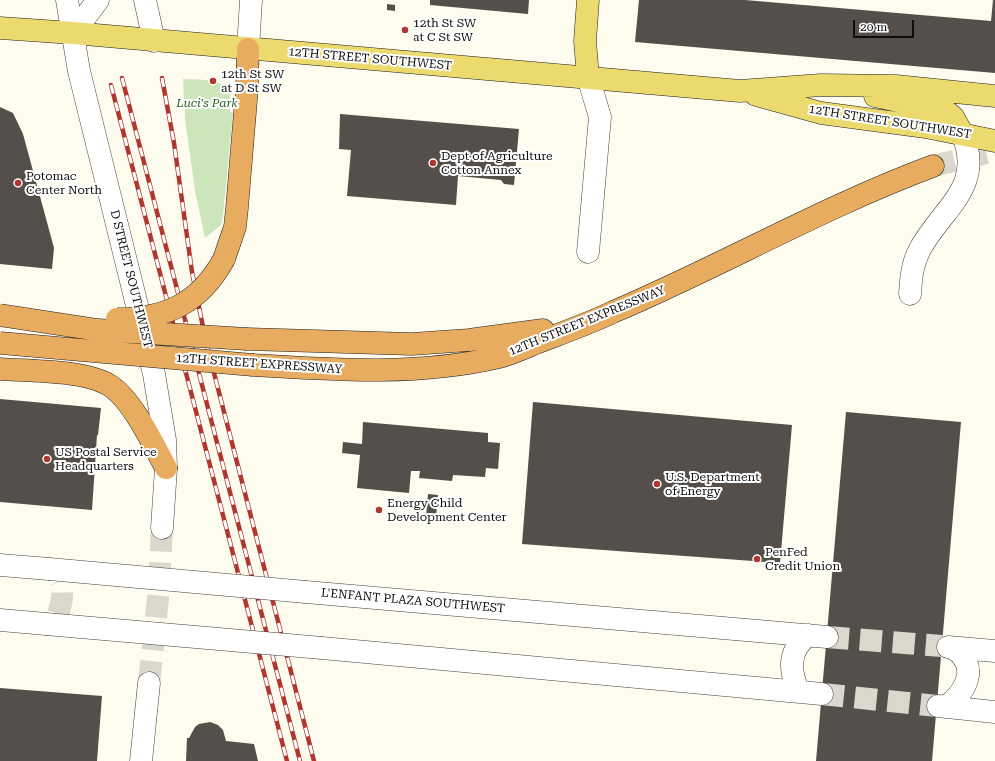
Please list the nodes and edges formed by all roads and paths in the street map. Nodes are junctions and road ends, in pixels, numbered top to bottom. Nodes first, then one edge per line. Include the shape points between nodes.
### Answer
1 (67, 0) edge
2 (98, 0) edge
3 (145, 0) edge
4 (251, 0) edge
5 (588, 0) edge
6 (0, 28) edge
7 (73, 33) junction
8 (154, 41) junction
9 (248, 49) junction
10 (588, 77) junction
11 (821, 85) junction
12 (740, 91) junction
13 (995, 96) edge
14 (962, 133) junction
15 (995, 141) edge
16 (932, 166) tunnel mouth
17 (588, 252) dead end
18 (910, 294) dead end
19 (0, 314) edge
20 (587, 324) junction
21 (0, 343) edge
22 (0, 369) edge
23 (166, 468) junction
24 (162, 528) tunnel mouth
25 (0, 565) edge
26 (0, 620) edge
27 (995, 651) edge
28 (149, 683) tunnel mouth
29 (799, 692) junction
30 (822, 694) tunnel mouth
31 (995, 712) edge
32 (142, 761) edge

1 - 7 street, D STREET SOUTHWEST
2 - 7 street
3 - 8 street
4 - 9 street
5 - 10 main road via 584,41
6 - 7 main road, 12TH STREET SOUTHWEST
7 - 8 main road, 12TH STREET SOUTHWEST
7 - 23 street, D STREET SOUTHWEST via 81,78 154,374 165,440
8 - 9 main road, 12TH STREET SOUTHWEST
9 - 10 main road, 12TH STREET SOUTHWEST
9 - 19 highway, bridge via 235,227 216,275 194,298 174,310 148,317 119,319
10 - 12 main road, 12TH STREET SOUTHWEST
10 - 17 street via 600,117
11 - 12 main road, 12TH STREET SOUTHWEST
11 - 13 main road, 12TH STREET SOUTHWEST via 896,86
11 - 14 main road via 934,106 953,117
12 - 14 main road, 12TH STREET SOUTHWEST via 821,113
14 - 15 main road, 12TH STREET SOUTHWEST
14 - 18 street via 970,160 966,179 957,198 919,250 912,268
16 - 20 highway, 12TH STREET EXPRESSWAY via 855,197 687,280
19 - 20 highway, bridge via 98,330 412,344 498,337
20 - 21 highway, 12TH STREET EXPRESSWAY, bridge via 500,357 436,366 361,370 253,365
22 - 23 highway via 75,375 100,380 128,404
23 - 24 street, D STREET SOUTHWEST
25 - 29 street, L'ENFANT PLAZA SOUTHWEST, bridge via 818,636 795,649 791,661 793,680
26 - 29 street, bridge
27 - 31 street via 947,647 962,653 968,670 964,690 957,699 941,706
28 - 32 street
29 - 30 street

